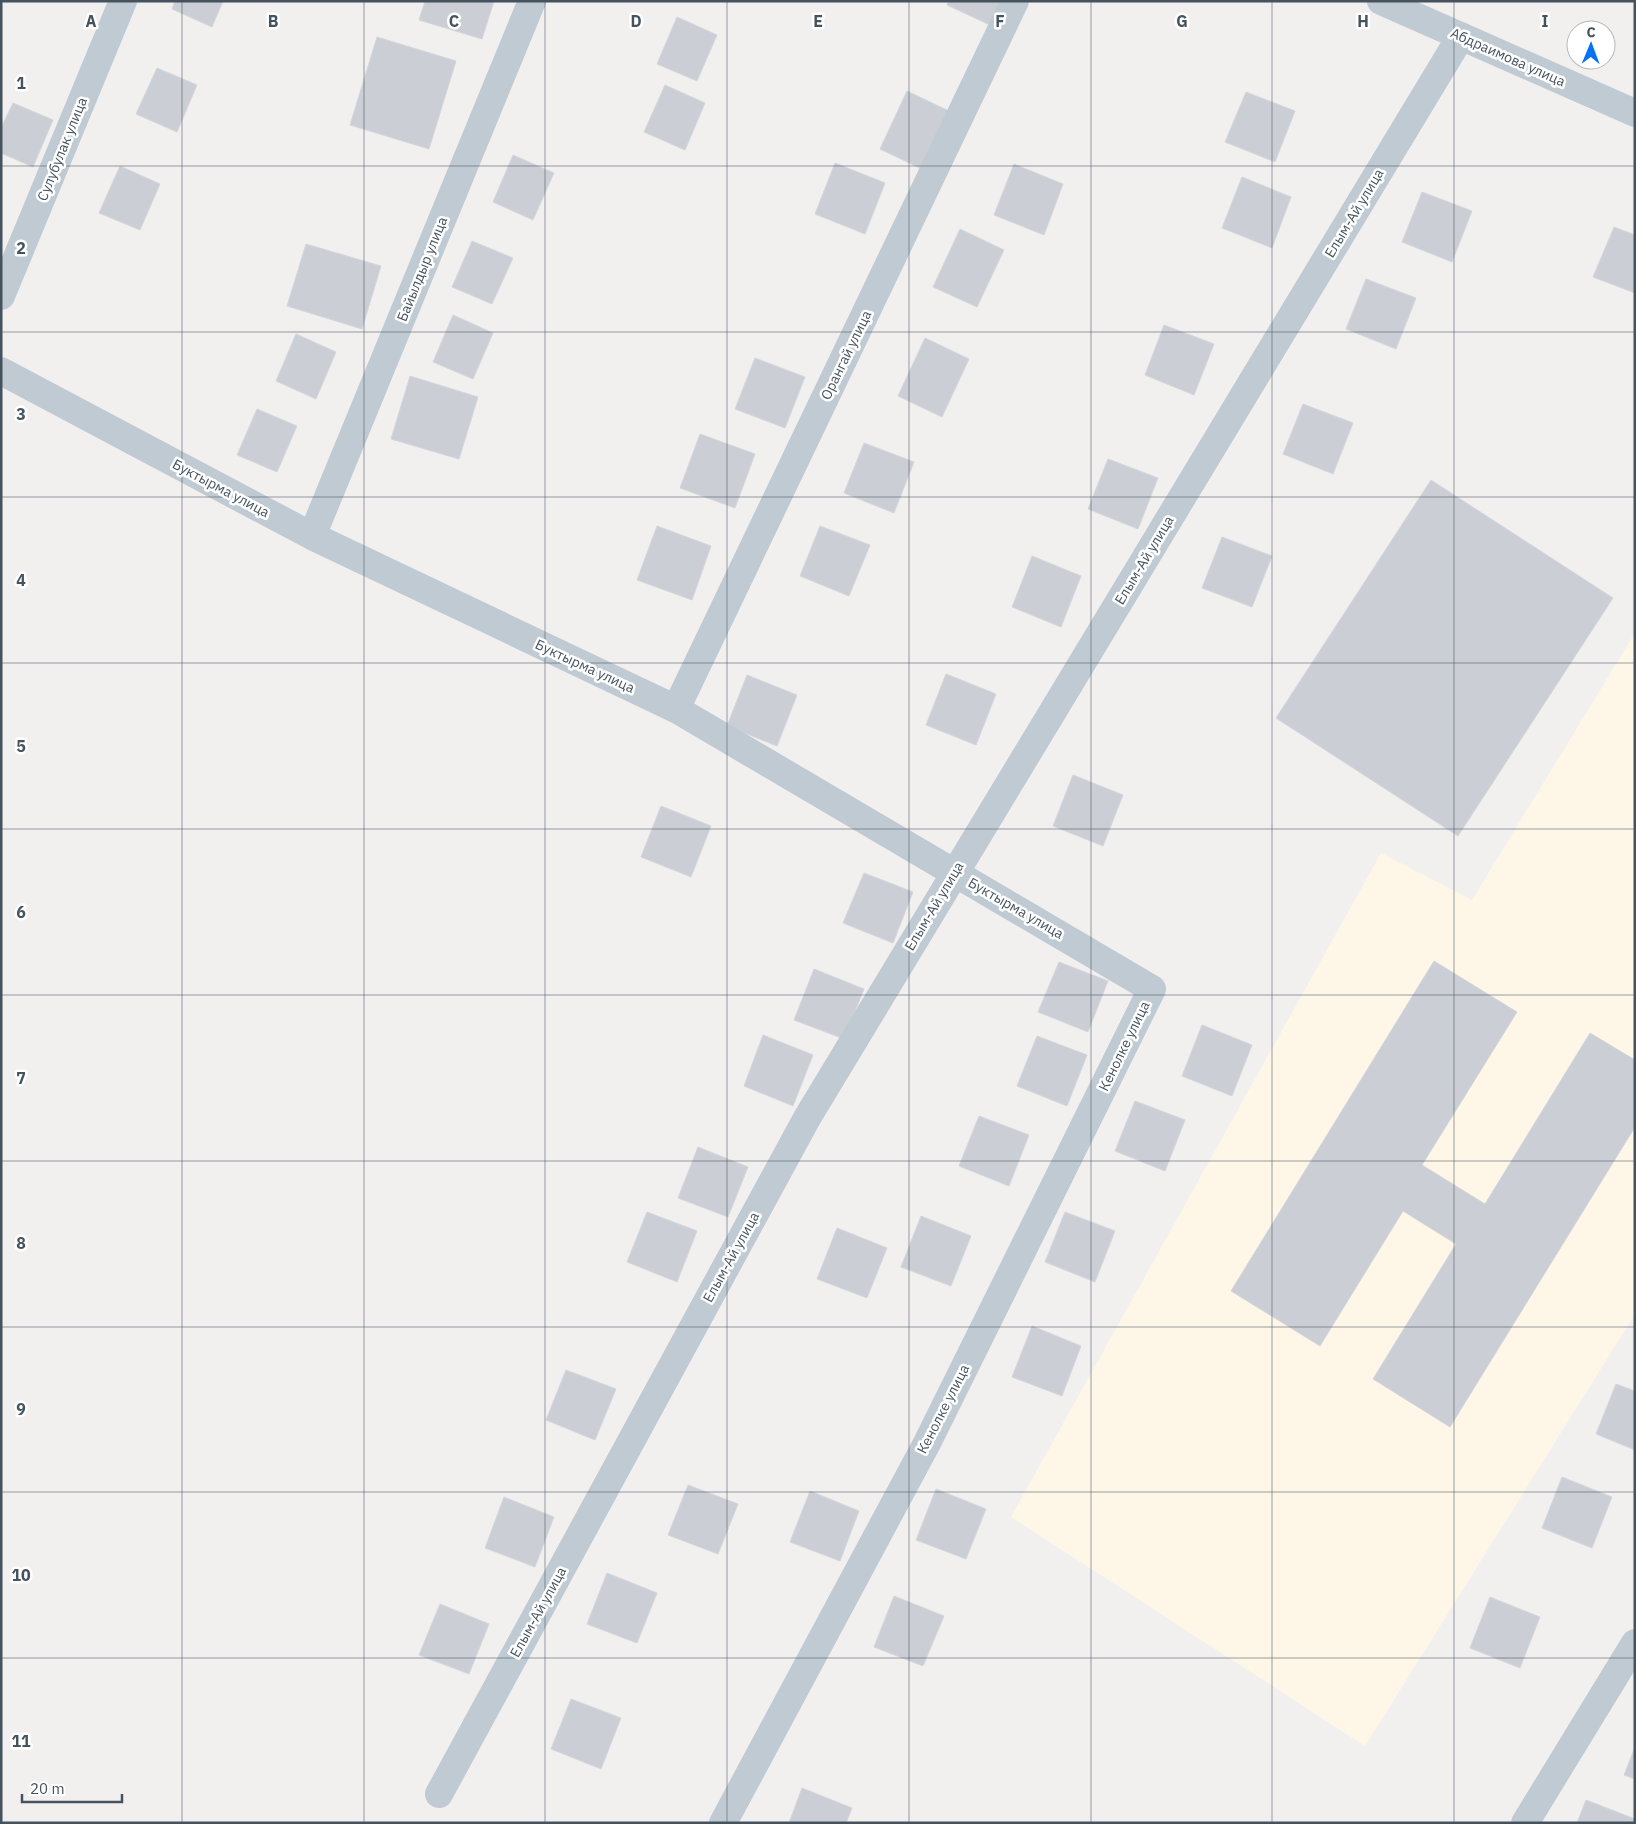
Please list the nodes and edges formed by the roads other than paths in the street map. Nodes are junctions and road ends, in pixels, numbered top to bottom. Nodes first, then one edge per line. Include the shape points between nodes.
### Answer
1 (123, 1) edge
2 (532, 1) edge
3 (1016, 1) edge
4 (1380, 1) edge
5 (1461, 36) junction
6 (1635, 113) edge
7 (1, 296) edge
8 (1, 371) edge
9 (312, 536) junction
10 (676, 709) junction
11 (955, 872) junction
12 (1152, 989) joint
13 (1635, 1643) edge
14 (439, 1794) dead end
15 (723, 1823) edge
16 (1525, 1823) edge

1 - 7 street, Сулубулак улица
2 - 9 street, Байылдыр улица
3 - 10 street, Орангай улица
4 - 5 street, Абдраимова улица
5 - 6 street, Абдраимова улица
5 - 11 street, Елым-Ай улица
8 - 9 street, Буктырма улица
9 - 10 street, Буктырма улица
10 - 11 street, Буктырма улица
11 - 12 street, Буктырма улица
11 - 14 street, Елым-Ай улица via 806,1118
12 - 15 street, Кенолке улица via 927,1443
13 - 16 street

